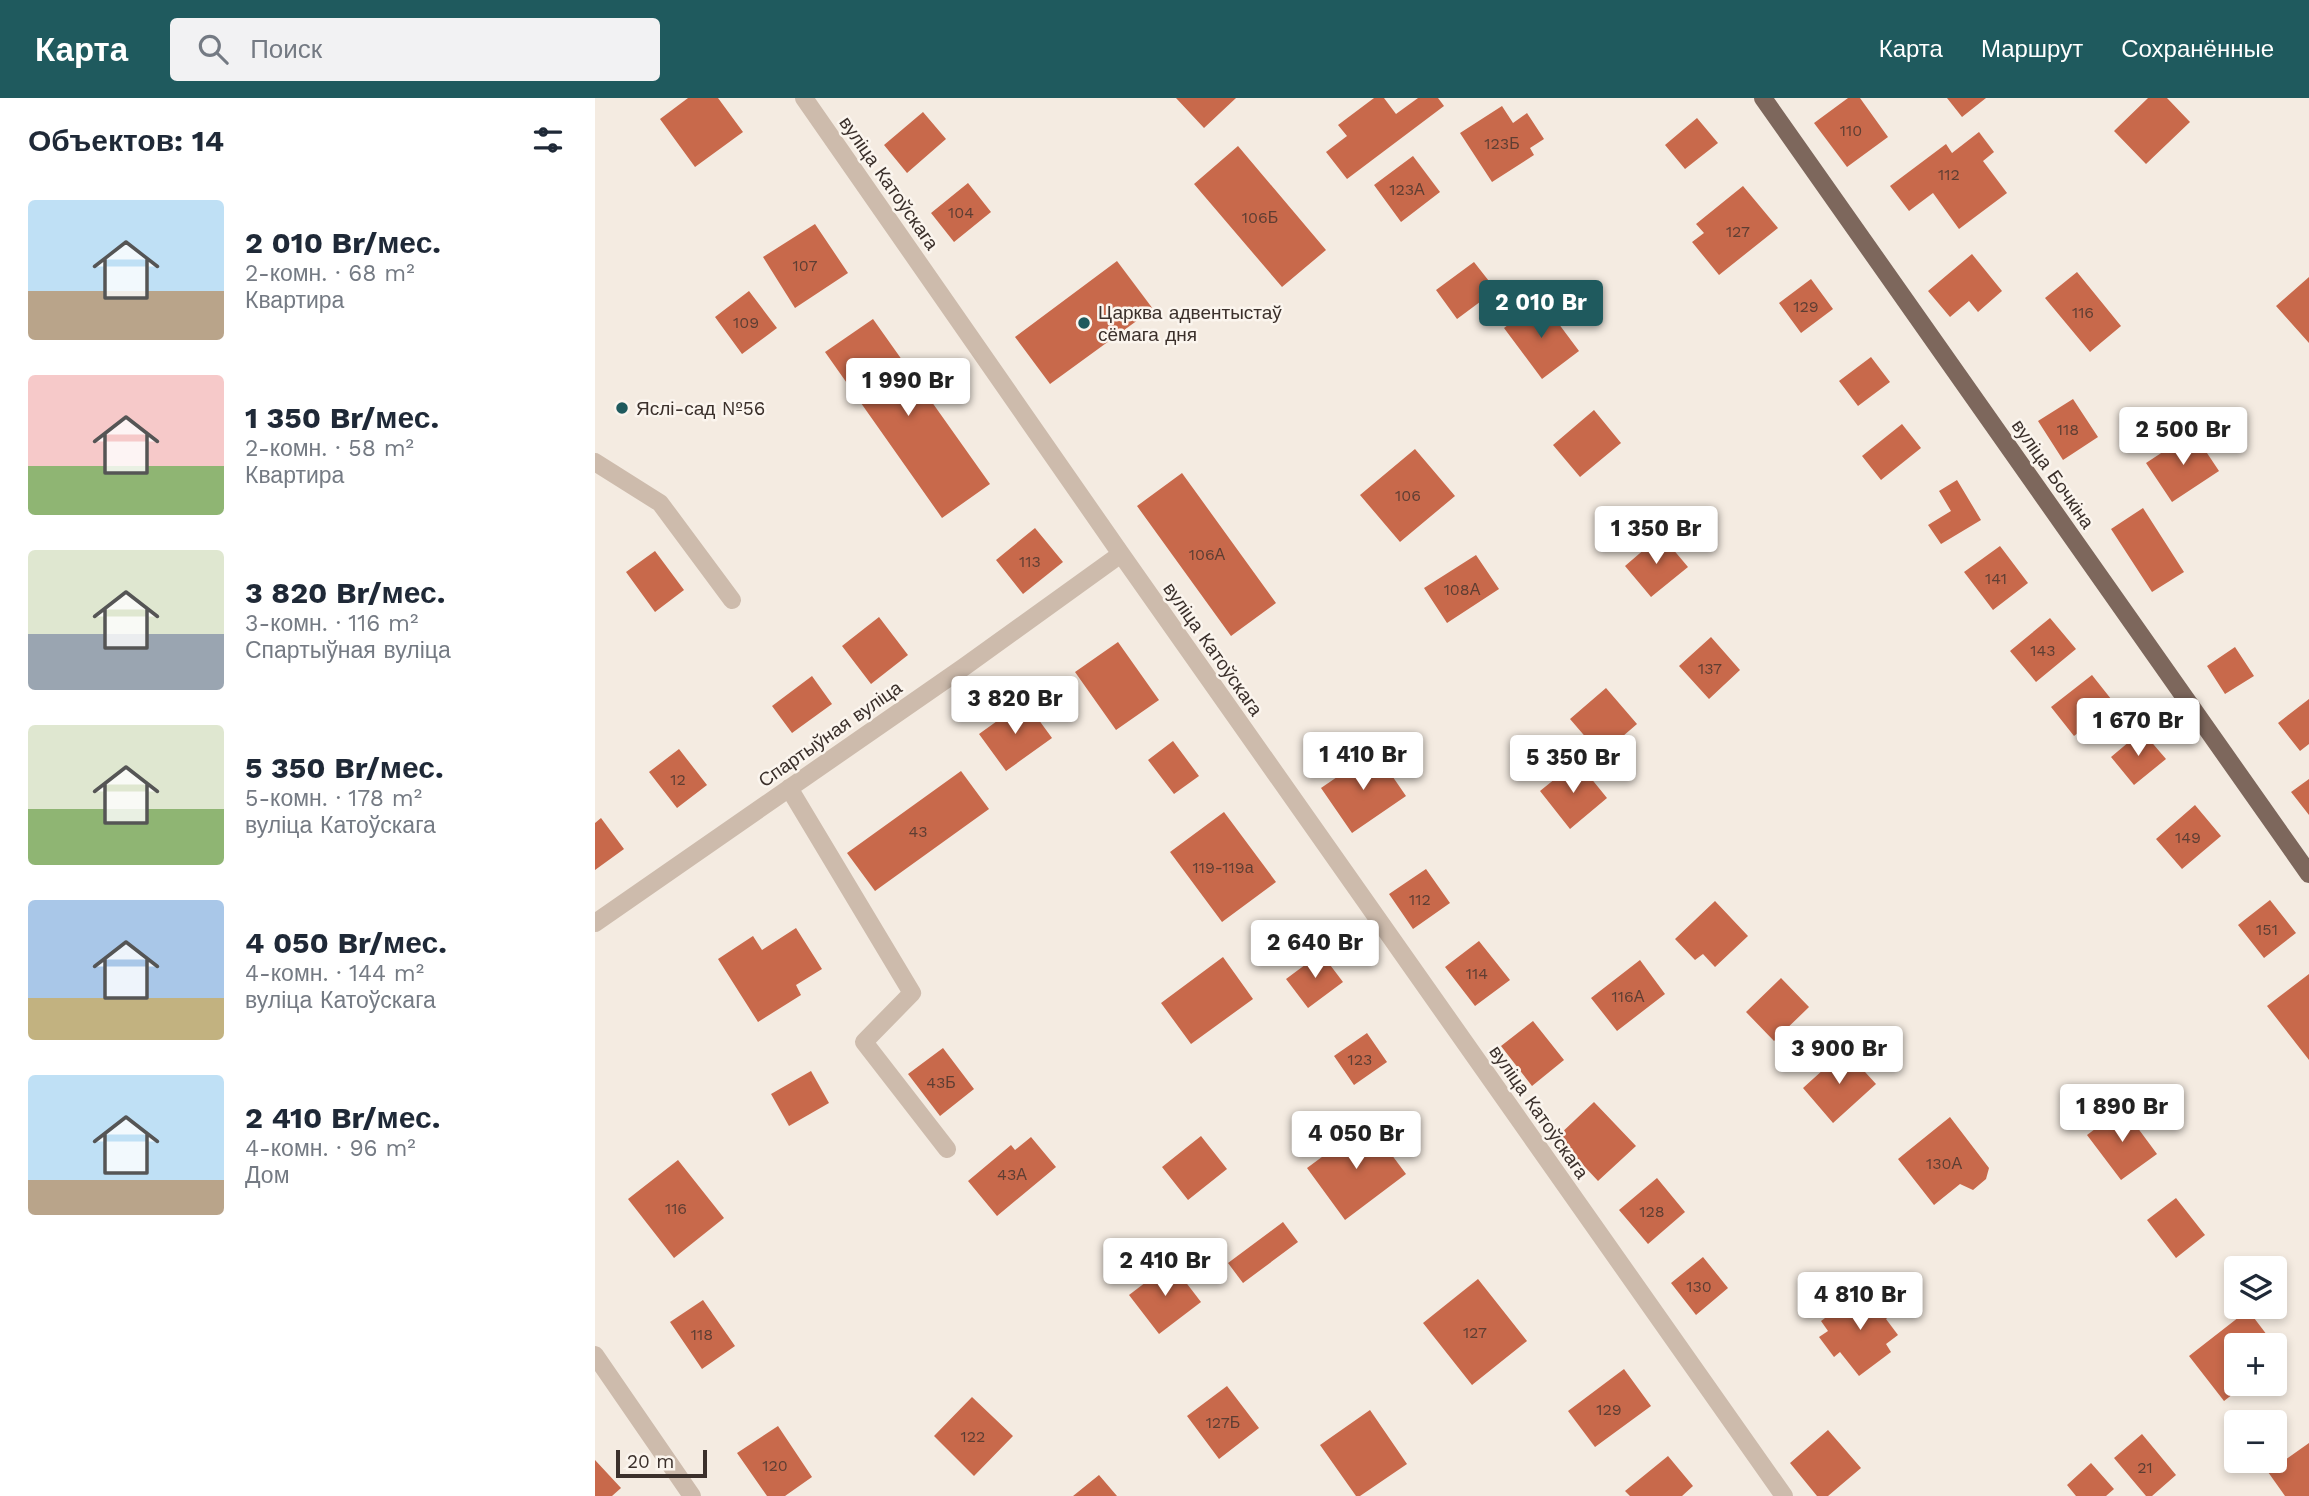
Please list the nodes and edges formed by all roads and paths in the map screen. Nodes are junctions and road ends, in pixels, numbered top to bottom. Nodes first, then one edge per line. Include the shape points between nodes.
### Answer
1 (804, 98) edge
2 (1763, 98) edge
3 (595, 462) edge
4 (1121, 554) junction
5 (733, 600) dead end
6 (789, 788) junction
7 (2309, 874) edge
8 (595, 923) edge
9 (947, 1149) dead end
10 (595, 1355) edge
11 (692, 1496) edge
12 (1784, 1496) edge

1 - 4 street, вуліца Катоўскага
2 - 7 main road, вуліца Бочкіна
3 - 5 street via 660,503
4 - 6 street, Спартыўная вуліца
4 - 12 street, вуліца Катоўскага
6 - 8 street, Спартыўная вуліца
6 - 9 street via 912,993 864,1042
10 - 11 street

